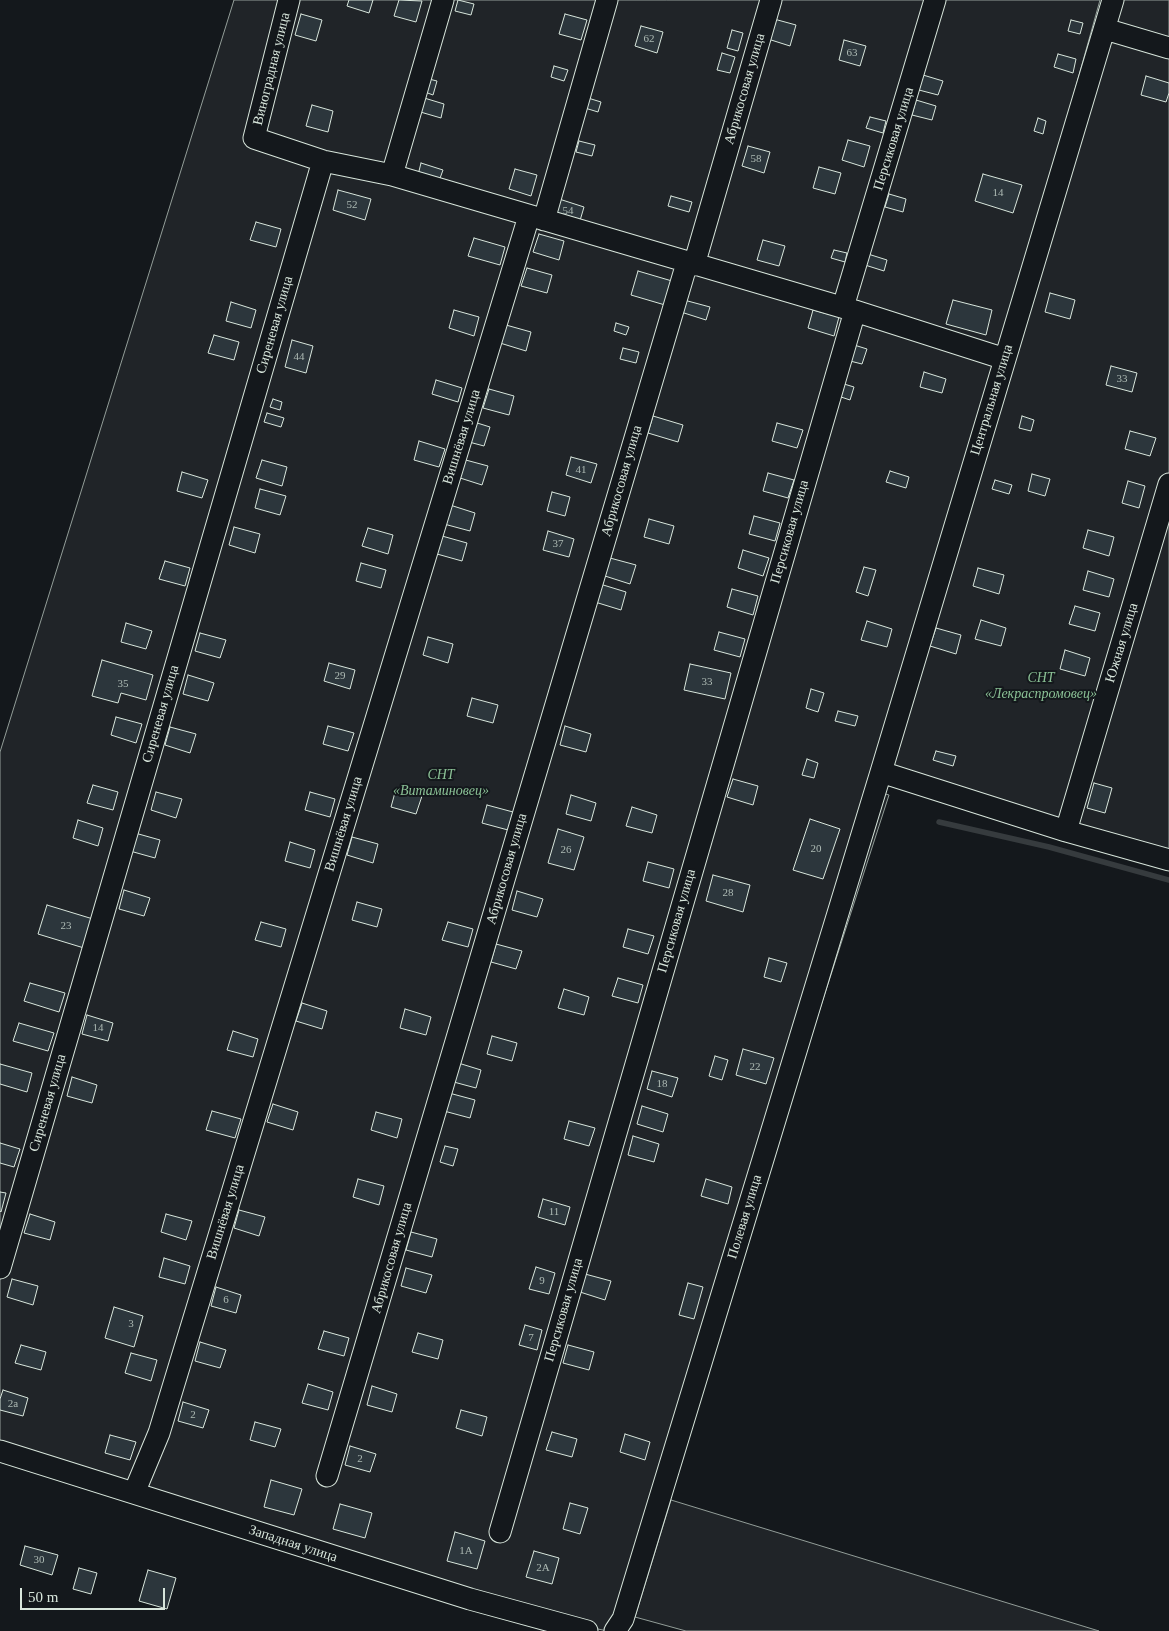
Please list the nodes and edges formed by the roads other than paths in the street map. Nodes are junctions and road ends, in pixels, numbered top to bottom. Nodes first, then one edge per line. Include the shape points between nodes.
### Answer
1 (289, 0) edge
2 (443, 0) edge
3 (607, 0) edge
4 (771, 0) edge
5 (935, 0) edge
6 (1113, 0) edge
7 (1105, 29) junction
8 (1169, 48) edge
9 (323, 161) junction
10 (392, 175) junction
11 (537, 218) junction
12 (690, 264) junction
13 (849, 309) junction
14 (1004, 359) junction
15 (1169, 484) edge
16 (881, 772) junction
17 (871, 800) joint
18 (1066, 832) junction
19 (1169, 860) edge
20 (0, 1268) edge
21 (0, 1451) edge
22 (327, 1476) dead end
23 (134, 1493) junction
24 (500, 1532) dead end
25 (587, 1631) edge
26 (615, 1631) edge

1 - 9 street, Виноградная улица via 254,138
2 - 10 street
3 - 11 street, Вишнёвая улица
4 - 12 street, Абрикосовая улица
5 - 13 street, Персиковая улица
6 - 7 street, Центральная улица
7 - 8 street
7 - 14 street, Центральная улица
9 - 10 street
9 - 20 street, Сиреневая улица
10 - 11 street
11 - 12 street
11 - 23 street, Вишнёвая улица via 159,1433
12 - 13 street
12 - 22 street, Абрикосовая улица
13 - 14 street
13 - 24 street, Персиковая улица
14 - 16 street, Центральная улица
15 - 18 street, Южная улица
16 - 17 street, Центральная улица
16 - 18 street
17 - 26 street, Полевая улица via 623,1619
18 - 19 street
21 - 23 street, Западная улица
23 - 25 street, Западная улица via 470,1599

